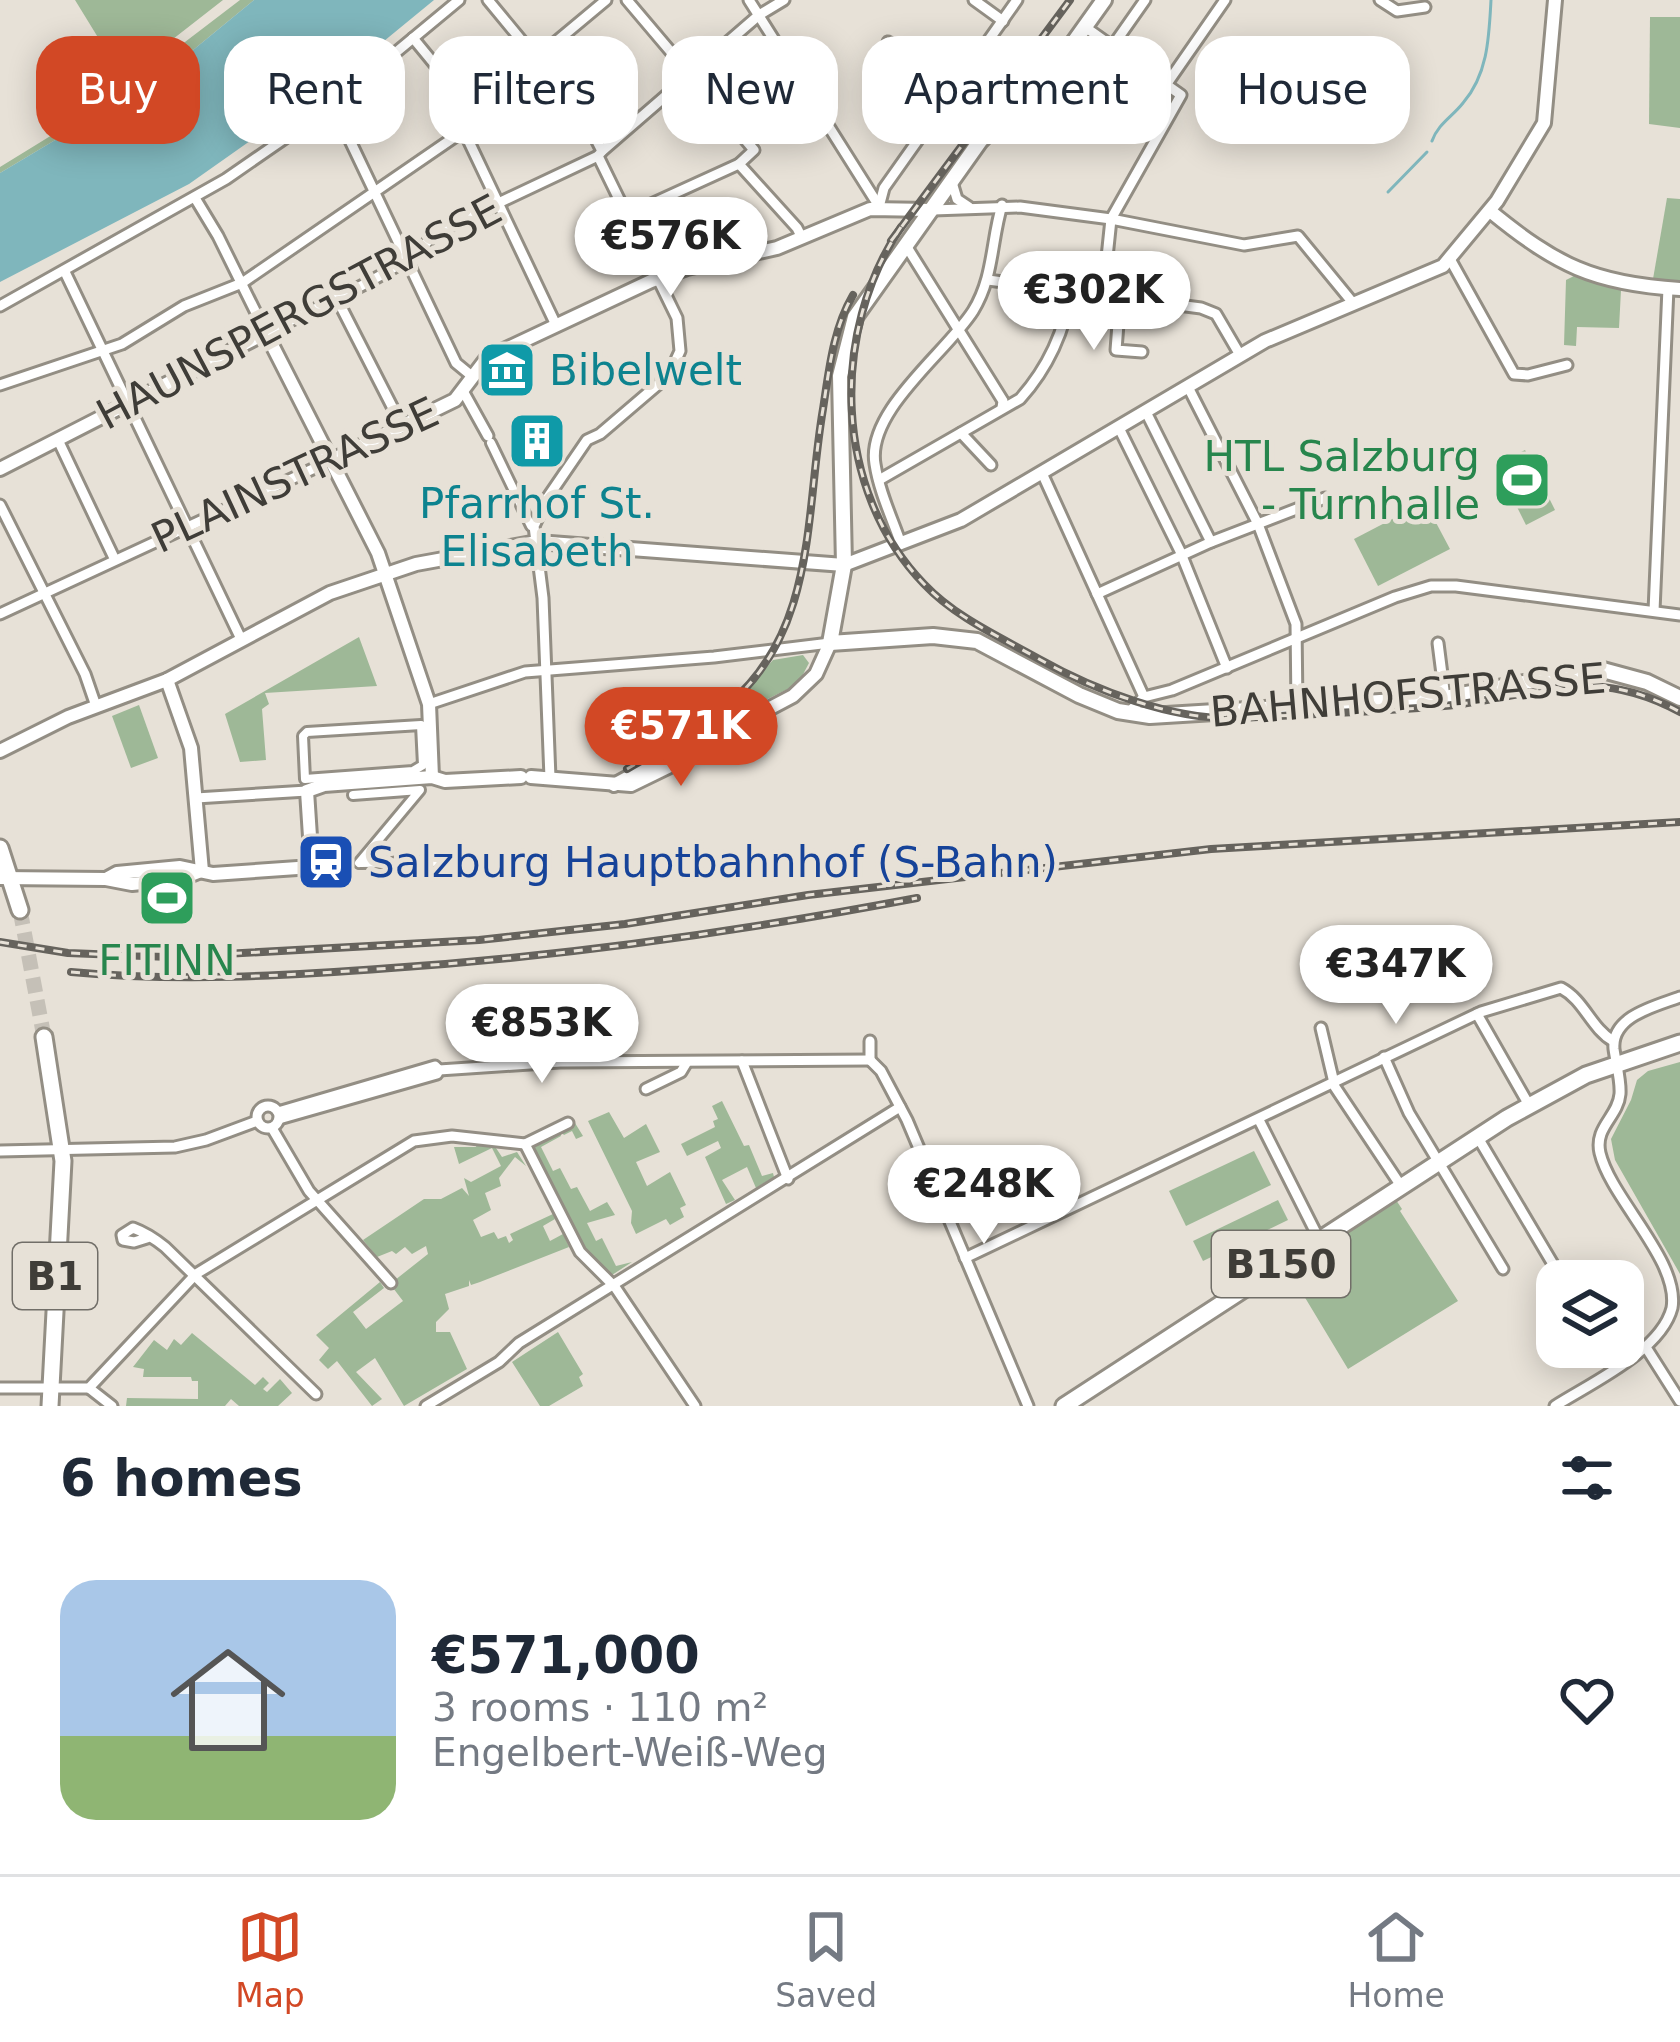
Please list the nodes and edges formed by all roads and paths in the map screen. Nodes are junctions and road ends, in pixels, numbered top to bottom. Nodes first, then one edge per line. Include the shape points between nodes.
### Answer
1 (460, 0) edge
2 (488, 0) edge
3 (606, 0) edge
4 (627, 0) edge
5 (749, 0) edge
6 (784, 0) edge
7 (974, 0) edge
8 (1017, 0) edge
9 (1104, 0) edge
10 (1145, 0) edge
11 (1226, 0) edge
12 (1380, 0) edge
13 (1555, 0) edge
14 (1425, 8) dead end
15 (759, 15) junction
16 (1003, 21) junction
17 (1085, 27) junction
18 (522, 36) edge
19 (563, 36) edge
20 (734, 36) edge
21 (992, 36) edge
22 (1097, 36) edge
23 (1120, 36) edge
24 (413, 38) junction
25 (662, 41) edge
26 (405, 44) edge
27 (429, 57) edge
28 (1171, 78) edge
29 (1171, 88) edge
30 (662, 99) edge
31 (1171, 113) edge
32 (274, 144) edge
33 (349, 144) edge
34 (444, 144) edge
35 (470, 144) edge
36 (596, 144) edge
37 (749, 144) edge
38 (915, 144) edge
39 (1153, 144) edge
40 (600, 153) junction
41 (739, 164) junction
42 (952, 179) junction
43 (374, 191) junction
44 (195, 198) junction
45 (499, 203) junction
46 (1002, 205) junction
47 (879, 207) junction
48 (969, 207) junction
49 (896, 208) junction
50 (930, 210) junction
51 (1490, 211) junction
52 (627, 215) junction
53 (1111, 219) junction
54 (802, 238) junction
55 (906, 243) junction
56 (1450, 259) junction
57 (407, 260) junction
58 (65, 272) junction
59 (658, 278) junction
60 (988, 280) junction
61 (242, 283) junction
62 (1674, 289) edge
63 (1070, 290) junction
64 (1103, 296) junction
65 (336, 297) junction
66 (1120, 298) junction
67 (1353, 303) junction
68 (0, 306) edge
69 (556, 325) junction
70 (958, 329) junction
71 (266, 333) junction
72 (104, 351) junction
73 (1142, 352) dead end
74 (1240, 355) junction
75 (1568, 365) dead end
76 (472, 376) junction
77 (0, 386) edge
78 (1188, 387) junction
79 (463, 391) junction
80 (130, 404) junction
81 (1002, 409) junction
82 (1145, 412) junction
83 (402, 426) junction
84 (1119, 428) junction
85 (961, 433) junction
86 (489, 439) joint
87 (58, 440) junction
88 (332, 460) junction
89 (991, 465) dead end
90 (0, 469) edge
91 (1042, 473) junction
92 (879, 480) junction
93 (1325, 498) dead end
94 (0, 505) edge
95 (1258, 524) junction
96 (187, 525) junction
97 (531, 526) dead end
98 (537, 542) junction
99 (1211, 542) junction
100 (901, 544) junction
101 (1182, 555) junction
102 (116, 560) junction
103 (844, 565) junction
104 (384, 573) junction
105 (45, 593) junction
106 (1097, 594) junction
107 (1654, 611) junction
108 (0, 614) edge
109 (1680, 615) edge
110 (1295, 639) junction
111 (242, 641) junction
112 (830, 643) junction
113 (1438, 643) dead end
114 (802, 646) junction
115 (1227, 668) junction
116 (546, 669) junction
117 (818, 671) junction
118 (167, 680) junction
119 (1445, 698) junction
120 (1680, 698) edge
121 (428, 704) junction
122 (1146, 705) junction
123 (96, 706) junction
124 (1297, 707) junction
125 (0, 751) edge
126 (432, 777) junction
127 (550, 778) junction
128 (306, 785) junction
129 (353, 795) dead end
130 (196, 798) junction
131 (0, 848) edge
132 (434, 862) dead end
133 (331, 866) dead end
134 (311, 867) junction
135 (202, 871) junction
136 (7, 879) edge
137 (20, 910) tunnel mouth
138 (1680, 997) edge
139 (1477, 1014) junction
140 (1321, 1028) dead end
141 (44, 1037) tunnel mouth
142 (870, 1041) dead end
143 (1613, 1041) junction
144 (1680, 1043) edge
145 (1384, 1057) junction
146 (870, 1060) junction
147 (687, 1061) junction
148 (742, 1061) junction
149 (1617, 1065) junction
150 (1333, 1081) junction
151 (646, 1089) dead end
152 (1529, 1105) junction
153 (900, 1107) junction
154 (257, 1120) junction
155 (276, 1120) junction
156 (1259, 1120) junction
157 (568, 1123) dead end
158 (1477, 1136) junction
159 (525, 1144) junction
160 (62, 1150) junction
161 (0, 1151) edge
162 (1439, 1161) junction
163 (788, 1179) junction
164 (1401, 1186) junction
165 (316, 1199) junction
166 (150, 1237) dead end
167 (1318, 1239) junction
168 (964, 1258) junction
169 (1551, 1260) edge
170 (1503, 1269) dead end
171 (196, 1274) junction
172 (391, 1283) dead end
173 (615, 1287) junction
174 (1646, 1349) joint
175 (1613, 1368) edge
176 (0, 1388) edge
177 (89, 1388) junction
178 (316, 1394) dead end
179 (1679, 1397) edge
180 (50, 1398) edge
181 (112, 1406) edge
182 (426, 1406) edge
183 (695, 1406) edge
184 (1028, 1406) edge
185 (1064, 1406) edge
186 (1555, 1406) edge

1 - 24 street
2 - 18 street
3 - 19 street
4 - 25 street
5 - 15 street
6 - 15 street, HAUNSPERGSTRASSE
7 - 16 street
8 - 16 street
9 - 17 main road
10 - 23 street
11 - 28 street
12 - 14 street via 1396,11
13 - 51 street via 1544,122
15 - 20 street, HAUNSPERGSTRASSE
15 - 47 street
16 - 21 street
17 - 22 street
17 - 42 main road
24 - 26 street
24 - 27 street
29 - 31 street via 1181,95
30 - 40 street, HAUNSPERGSTRASSE
32 - 44 street
33 - 43 street
34 - 43 street
35 - 45 street
36 - 40 street
37 - 41 street via 754,150
38 - 47 street
39 - 53 street
40 - 45 street, HAUNSPERGSTRASSE
40 - 52 street
41 - 52 street
41 - 54 street
42 - 48 street via 957,200
42 - 50 main road
43 - 57 street
43 - 61 street
44 - 58 street
44 - 61 street
45 - 57 street, HAUNSPERGSTRASSE via 433,234
45 - 69 street
46 - 48 street
46 - 53 street
46 - 60 street
47 - 49 street
47 - 54 street, PLAINSTRASSE
48 - 50 street
49 - 50 street
49 - 55 street via 909,223
50 - 55 main road
51 - 56 street
51 - 62 street via 1568,267
52 - 59 street
53 - 64 street
53 - 67 street via 1244,245 1298,236
54 - 59 street, PLAINSTRASSE
55 - 70 street
55 - 103 main road via 864,300 842,363
56 - 67 street
56 - 75 street via 1514,374
57 - 65 street, HAUNSPERGSTRASSE
57 - 76 street via 456,363
58 - 68 street
58 - 72 street
59 - 69 street, PLAINSTRASSE
59 - 98 street via 677,318 677,359 664,381 587,440 538,515
60 - 63 street
60 - 70 street
61 - 71 street
61 - 72 street
62 - 107 street
63 - 64 street
63 - 81 street via 1067,321 1034,383
64 - 66 street
65 - 71 street, HAUNSPERGSTRASSE
65 - 83 street
66 - 73 street via 1116,350
66 - 74 street via 1216,314
67 - 74 street
69 - 76 street, PLAINSTRASSE via 488,358
70 - 81 street
70 - 92 street via 887,417 874,455
71 - 80 street, HAUNSPERGSTRASSE
71 - 88 street
72 - 77 street
72 - 80 street
74 - 78 street
76 - 79 street, PLAINSTRASSE
78 - 82 street
78 - 95 street
79 - 83 street, PLAINSTRASSE
79 - 86 street
80 - 87 street, HAUNSPERGSTRASSE
80 - 96 street
81 - 85 street
82 - 84 street
82 - 99 street
83 - 88 street, PLAINSTRASSE
84 - 91 street
84 - 101 street
85 - 89 street
85 - 92 street
86 - 97 street
87 - 90 street, HAUNSPERGSTRASSE
87 - 102 street
88 - 96 street, PLAINSTRASSE
88 - 104 street
91 - 100 street
91 - 106 street
92 - 100 street
93 - 95 street
94 - 105 street
95 - 99 street
95 - 110 street
96 - 102 street, PLAINSTRASSE
96 - 111 street
98 - 103 street
98 - 104 street
98 - 116 street
99 - 101 street
100 - 103 street
101 - 106 street
101 - 115 street
102 - 105 street, PLAINSTRASSE
103 - 112 main road
104 - 111 street
104 - 121 street
105 - 108 street, PLAINSTRASSE
105 - 123 street
106 - 122 street
107 - 109 street
107 - 110 street via 1431,586
110 - 115 street
110 - 124 street
111 - 118 street
112 - 114 street
112 - 117 street
112 - 122 main road, BAHNHOFSTRASSE via 933,636 984,644 1062,687 1129,712
113 - 119 street
114 - 116 street
114 - 117 street
115 - 122 street
116 - 121 street
116 - 127 street
117 - 127 street via 794,696 614,785
118 - 123 street
118 - 130 street via 190,748
119 - 120 main road, BAHNHOFSTRASSE via 1599,669
119 - 124 main road, BAHNHOFSTRASSE
121 - 126 street
122 - 124 main road, BAHNHOFSTRASSE
123 - 125 street
126 - 127 street
126 - 128 street
128 - 128 street via 307,732 421,725 423,766
128 - 130 street
128 - 134 street
129 - 132 street via 420,790 358,863
130 - 135 street
131 - 136 main road
133 - 134 street
134 - 135 street
135 - 136 street via 132,884
136 - 137 main road
138 - 143 street via 1635,1014
139 - 143 street via 1561,988
139 - 145 street
139 - 152 street
140 - 150 street
141 - 160 main road, B1
142 - 146 street
143 - 149 street
144 - 149 main road, B150
145 - 150 street
145 - 162 street
146 - 148 street
146 - 153 street
147 - 148 street
147 - 151 street
147 - 155 street via 439,1070
148 - 163 street
149 - 152 main road, B150
149 - 174 street via 1619,1102 1599,1136 1600,1154 1672,1287 1669,1316
150 - 156 street
150 - 164 street
152 - 158 main road, B150
153 - 163 street
153 - 168 street
154 - 155 street via 265,1129
154 - 155 street via 263,1107 273,1107
154 - 160 street via 175,1147
155 - 165 street
156 - 167 street
156 - 168 street
157 - 159 street
158 - 162 main road, B150
158 - 169 street
159 - 165 street via 420,1138
159 - 173 street via 580,1252
160 - 161 street
160 - 180 main road, B1
162 - 164 main road, B150
162 - 170 street
163 - 173 street
164 - 167 main road, B150
165 - 171 street
165 - 172 street
166 - 171 street
167 - 185 main road, B150
168 - 184 street
171 - 177 street
171 - 178 street
173 - 182 street
173 - 183 street
174 - 179 street
175 - 186 street
176 - 180 street
177 - 180 street
177 - 181 street

